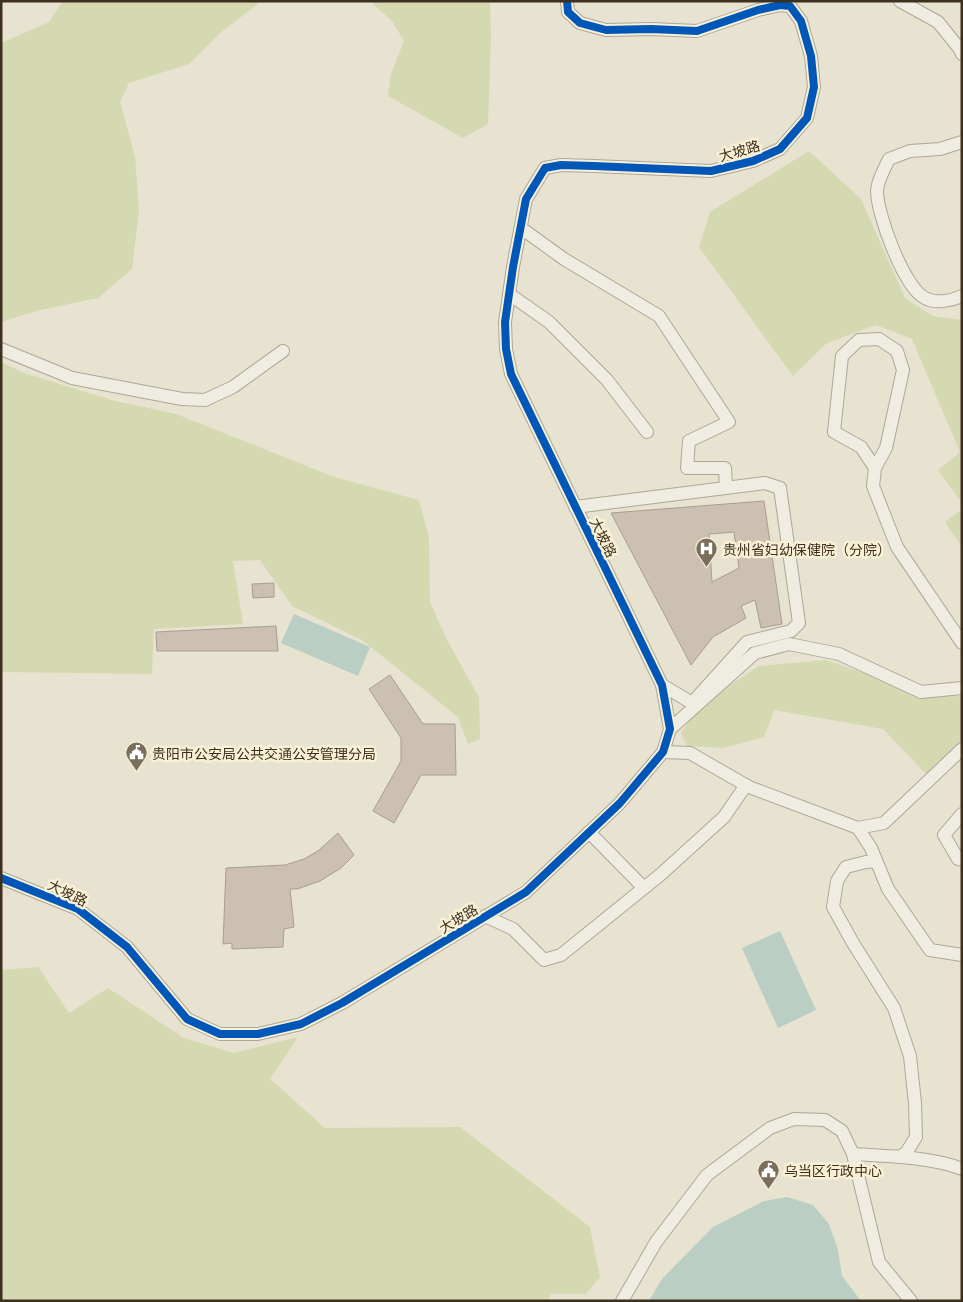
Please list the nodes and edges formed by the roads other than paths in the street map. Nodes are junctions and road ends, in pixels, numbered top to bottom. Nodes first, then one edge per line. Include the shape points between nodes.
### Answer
1 (567, 1) edge
2 (900, 1) edge
3 (962, 54) edge
4 (962, 142) edge
5 (521, 228) junction
6 (509, 294) junction
7 (962, 296) edge
8 (1, 349) edge
9 (283, 351) dead end
10 (648, 432) dead end
11 (875, 468) junction
12 (726, 488) junction
13 (575, 507) junction
14 (962, 643) edge
15 (662, 685) junction
16 (962, 688) edge
17 (670, 729) junction
18 (962, 749) edge
19 (663, 752) junction
20 (746, 785) junction
21 (962, 814) edge
22 (858, 828) junction
23 (589, 832) junction
24 (962, 860) edge
25 (876, 861) junction
26 (1, 878) edge
27 (644, 888) junction
28 (486, 916) junction
29 (962, 955) edge
30 (854, 1154) junction
31 (899, 1157) junction
32 (962, 1169) edge
33 (622, 1301) edge
34 (912, 1301) edge

1 - 5 street, 大坡路 via 568,12 580,23 606,30 697,31 758,10 790,6 801,21 811,56 814,87 807,118 780,149 753,161 711,171 561,165 545,168 526,199
2 - 3 street via 938,22
4 - 7 street via 940,149 910,151 889,159 877,190 880,213 894,254 923,298 934,302
5 - 6 street, 大坡路
5 - 12 street via 564,259 659,316 729,422 689,441 687,468 725,468
6 - 10 street via 550,322 607,380
6 - 13 street, 大坡路 via 505,322 511,374
8 - 9 street via 72,378 182,399 204,400 233,387
11 - 11 street via 862,447 834,432 842,356 859,340 879,339 897,351 903,370 886,448
11 - 14 street via 873,486 897,547
12 - 13 street
12 - 15 street via 765,483 780,488 800,623 791,631 747,642 692,703
13 - 15 street, 大坡路
15 - 17 street, 大坡路
16 - 17 street via 920,692 838,654 789,644 755,653
17 - 19 street, 大坡路
18 - 22 street via 884,823
19 - 20 street via 690,753
19 - 23 street, 大坡路
20 - 22 street
20 - 27 street via 724,817
21 - 24 street via 944,835 958,859
22 - 25 street
23 - 27 street
23 - 28 street, 大坡路 via 526,892
25 - 29 street via 888,890 930,950
25 - 31 street via 846,867 837,881 833,907 894,1008 910,1056 916,1137 906,1153
26 - 28 street, 大坡路 via 78,909 127,947 186,1019 220,1034 258,1034 301,1024 342,1003
27 - 28 street via 561,955 544,960 513,929
30 - 31 street
30 - 33 street via 842,1131 825,1120 794,1119 770,1128 706,1175 656,1242
30 - 34 street via 879,1262
31 - 32 street

